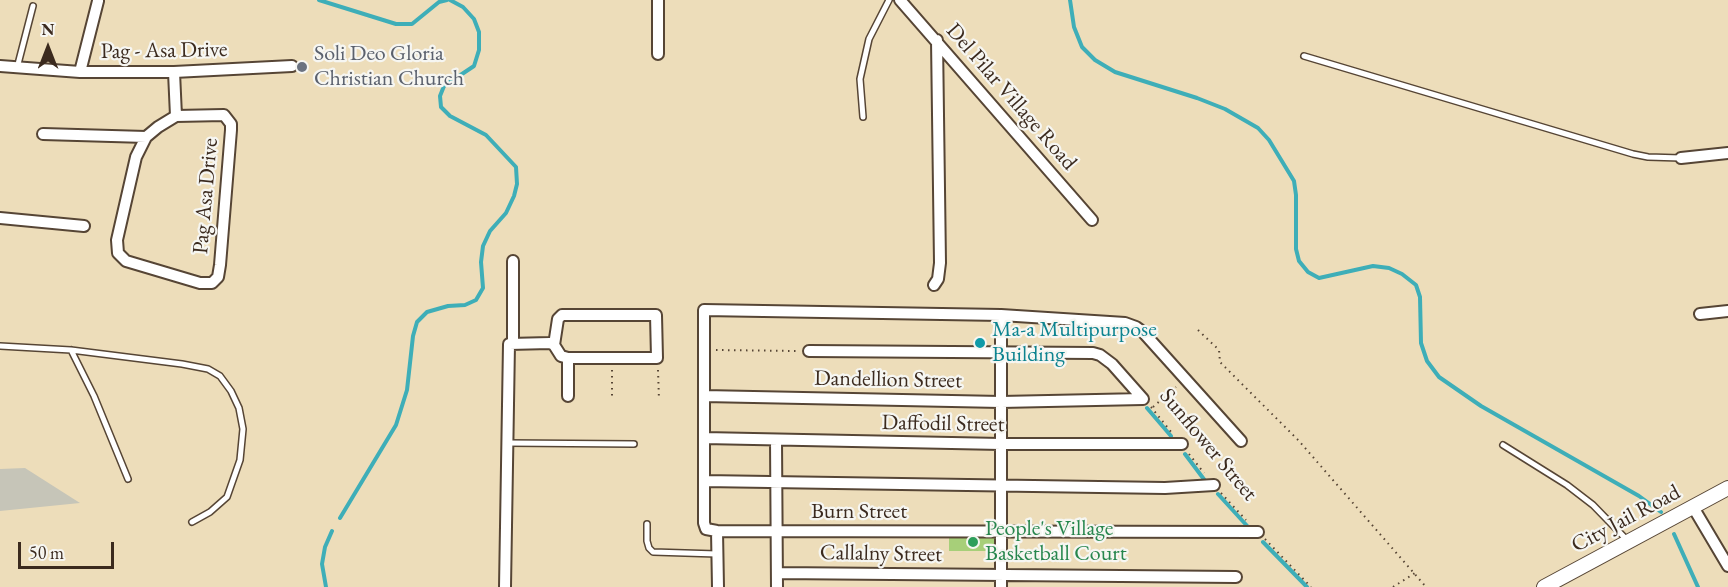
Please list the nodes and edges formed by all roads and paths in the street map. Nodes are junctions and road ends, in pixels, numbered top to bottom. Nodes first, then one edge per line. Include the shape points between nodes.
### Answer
1 (658, 0) edge
2 (890, 0) edge
3 (900, 0) edge
4 (98, 1) edge
5 (33, 6) dead end
6 (937, 40) junction
7 (658, 54) dead end
8 (1304, 56) dead end
9 (0, 66) edge
10 (292, 66) dead end
11 (17, 68) junction
12 (80, 72) junction
13 (174, 72) junction
14 (176, 116) junction
15 (863, 117) dead end
16 (43, 134) dead end
17 (146, 137) junction
18 (1728, 153) edge
19 (1681, 158) joint
20 (0, 218) edge
21 (1092, 219) dead end
22 (84, 226) dead end
23 (513, 261) dead end
24 (934, 285) dead end
25 (1728, 310) edge
26 (1700, 314) dead end
27 (1001, 315) junction
28 (1198, 330) dead end
29 (513, 343) junction
30 (554, 345) junction
31 (0, 346) edge
32 (71, 350) junction
33 (704, 350) junction
34 (809, 351) joint
35 (1001, 353) junction
36 (568, 358) junction
37 (612, 358) junction
38 (657, 358) junction
39 (1185, 379) junction
40 (568, 396) dead end
41 (704, 396) junction
42 (612, 399) dead end
43 (1143, 399) junction
44 (659, 400) dead end
45 (1001, 402) junction
46 (1151, 408) junction
47 (704, 438) junction
48 (776, 440) junction
49 (1241, 441) dead end
50 (507, 443) junction
51 (634, 444) dead end
52 (1001, 444) junction
53 (1182, 444) junction
54 (1503, 445) dead end
55 (128, 479) dead end
56 (704, 481) junction
57 (776, 483) junction
58 (1214, 485) junction
59 (1001, 486) junction
60 (1728, 488) edge
61 (1692, 507) junction
62 (192, 522) dead end
63 (647, 524) dead end
64 (717, 531) junction
65 (776, 531) junction
66 (1001, 532) junction
67 (1258, 532) junction
68 (1628, 541) junction
69 (717, 554) junction
70 (1728, 566) edge
71 (777, 573) junction
72 (1415, 573) junction
73 (1236, 577) dead end
74 (1001, 581) edge
75 (505, 587) edge
76 (718, 587) edge
77 (777, 587) edge
78 (1311, 587) edge
79 (1393, 587) edge
80 (1426, 587) edge
81 (1544, 587) edge

1 - 7 street
2 - 15 lane via 869,39 860,79
3 - 6 street, Del Pilar Village Road
4 - 12 street
5 - 11 lane
6 - 21 street, Del Pilar Village Road
6 - 24 street via 940,263
8 - 19 lane via 1633,154
9 - 11 street, Pag - Asa Drive
10 - 13 street, Pag - Asa Drive
11 - 12 street, Pag - Asa Drive
12 - 13 street, Pag - Asa Drive
13 - 14 street
14 - 17 street, Pag Asa Drive
14 - 17 street, Pag Asa Drive via 219,114 231,124 218,277 212,283 126,261 118,253 117,240 136,157
16 - 17 street
18 - 19 street
20 - 22 street
23 - 29 street
25 - 26 street
27 - 33 street via 704,310
27 - 35 street
27 - 39 street via 1130,324 1143,332
28 - 72 path via 1219,350 1220,362 1299,441
29 - 30 street
29 - 50 street via 509,344
30 - 36 street via 561,356
30 - 38 street via 562,315 656,315
31 - 32 lane
32 - 55 lane
32 - 62 lane via 208,369 220,376 231,391 243,429 240,460 227,496
33 - 34 path
33 - 41 street
34 - 35 street, Sunflower Street
35 - 43 street, Sunflower Street via 1100,355
35 - 45 street
36 - 37 street
36 - 40 street
37 - 38 street
37 - 42 path
38 - 44 path
39 - 46 path
39 - 49 street
41 - 45 street, Dandellion Street
41 - 47 street
43 - 45 street, Dandellion Street
43 - 46 path, Sunflower Street
45 - 52 street
46 - 53 path, Sunflower Street
47 - 48 street, Daffodil Street
47 - 56 street
48 - 52 street, Daffodil Street
48 - 57 street
50 - 51 lane
50 - 75 street
52 - 53 street, Daffodil Street
52 - 59 street
53 - 58 path, Sunflower Street
54 - 68 lane via 1567,485
56 - 57 street
56 - 64 street via 704,526 706,530
57 - 59 street
57 - 65 street
58 - 59 street
58 - 67 path, Sunflower Street
59 - 66 street
60 - 61 street, City Jail Road
61 - 68 street, City Jail Road
61 - 70 street
63 - 69 lane via 647,542 653,552
64 - 65 street, Burn Street
64 - 69 street
65 - 66 street, Burn Street
65 - 71 street
66 - 67 street, Burn Street
66 - 74 street
67 - 78 path, Sunflower Street
68 - 81 street, City Jail Road
69 - 76 street
71 - 74 street, Callalny Street
71 - 77 street
72 - 79 path
72 - 80 path
73 - 74 street, Callalny Street

